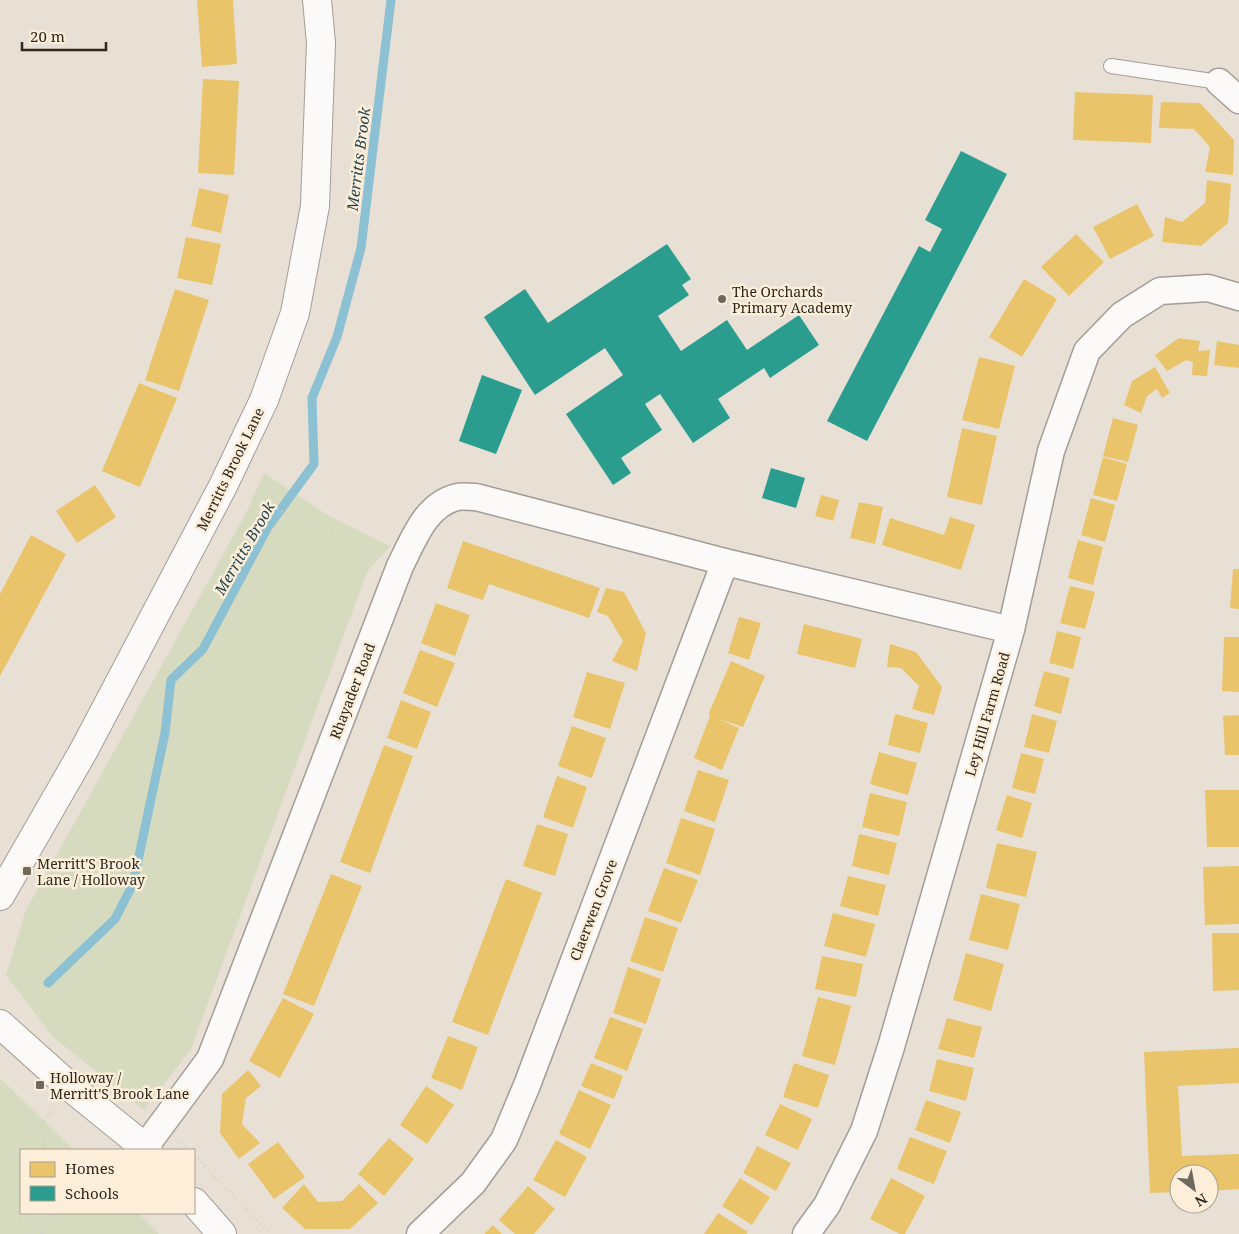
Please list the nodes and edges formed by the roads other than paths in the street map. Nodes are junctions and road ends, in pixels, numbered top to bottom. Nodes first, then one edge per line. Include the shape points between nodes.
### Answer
1 (317, 0) edge
2 (1111, 66) dead end
3 (1219, 82) joint
4 (1239, 100) edge
5 (1239, 297) edge
6 (725, 562) junction
7 (1011, 630) junction
8 (0, 896) edge
9 (0, 1024) edge
10 (146, 1149) edge
11 (195, 1203) edge
12 (222, 1234) edge
13 (420, 1234) edge
14 (806, 1234) edge

1 - 8 street, Merritts Brook Lane via 321,43 315,206 295,313 264,400 224,486 84,750
2 - 3 lane
3 - 4 street
5 - 7 street, Ley Hill Farm Road via 1208,288 1160,291 1122,315 1087,351 1051,451
6 - 7 street, Rhayader Road
6 - 10 street, Rhayader Road via 476,497 458,497 438,505 423,521 400,566 210,1059
6 - 13 street, Claerwen Grove via 504,1140 473,1183
7 - 14 street, Ley Hill Farm Road via 864,1131 826,1205
9 - 10 street
11 - 12 street

